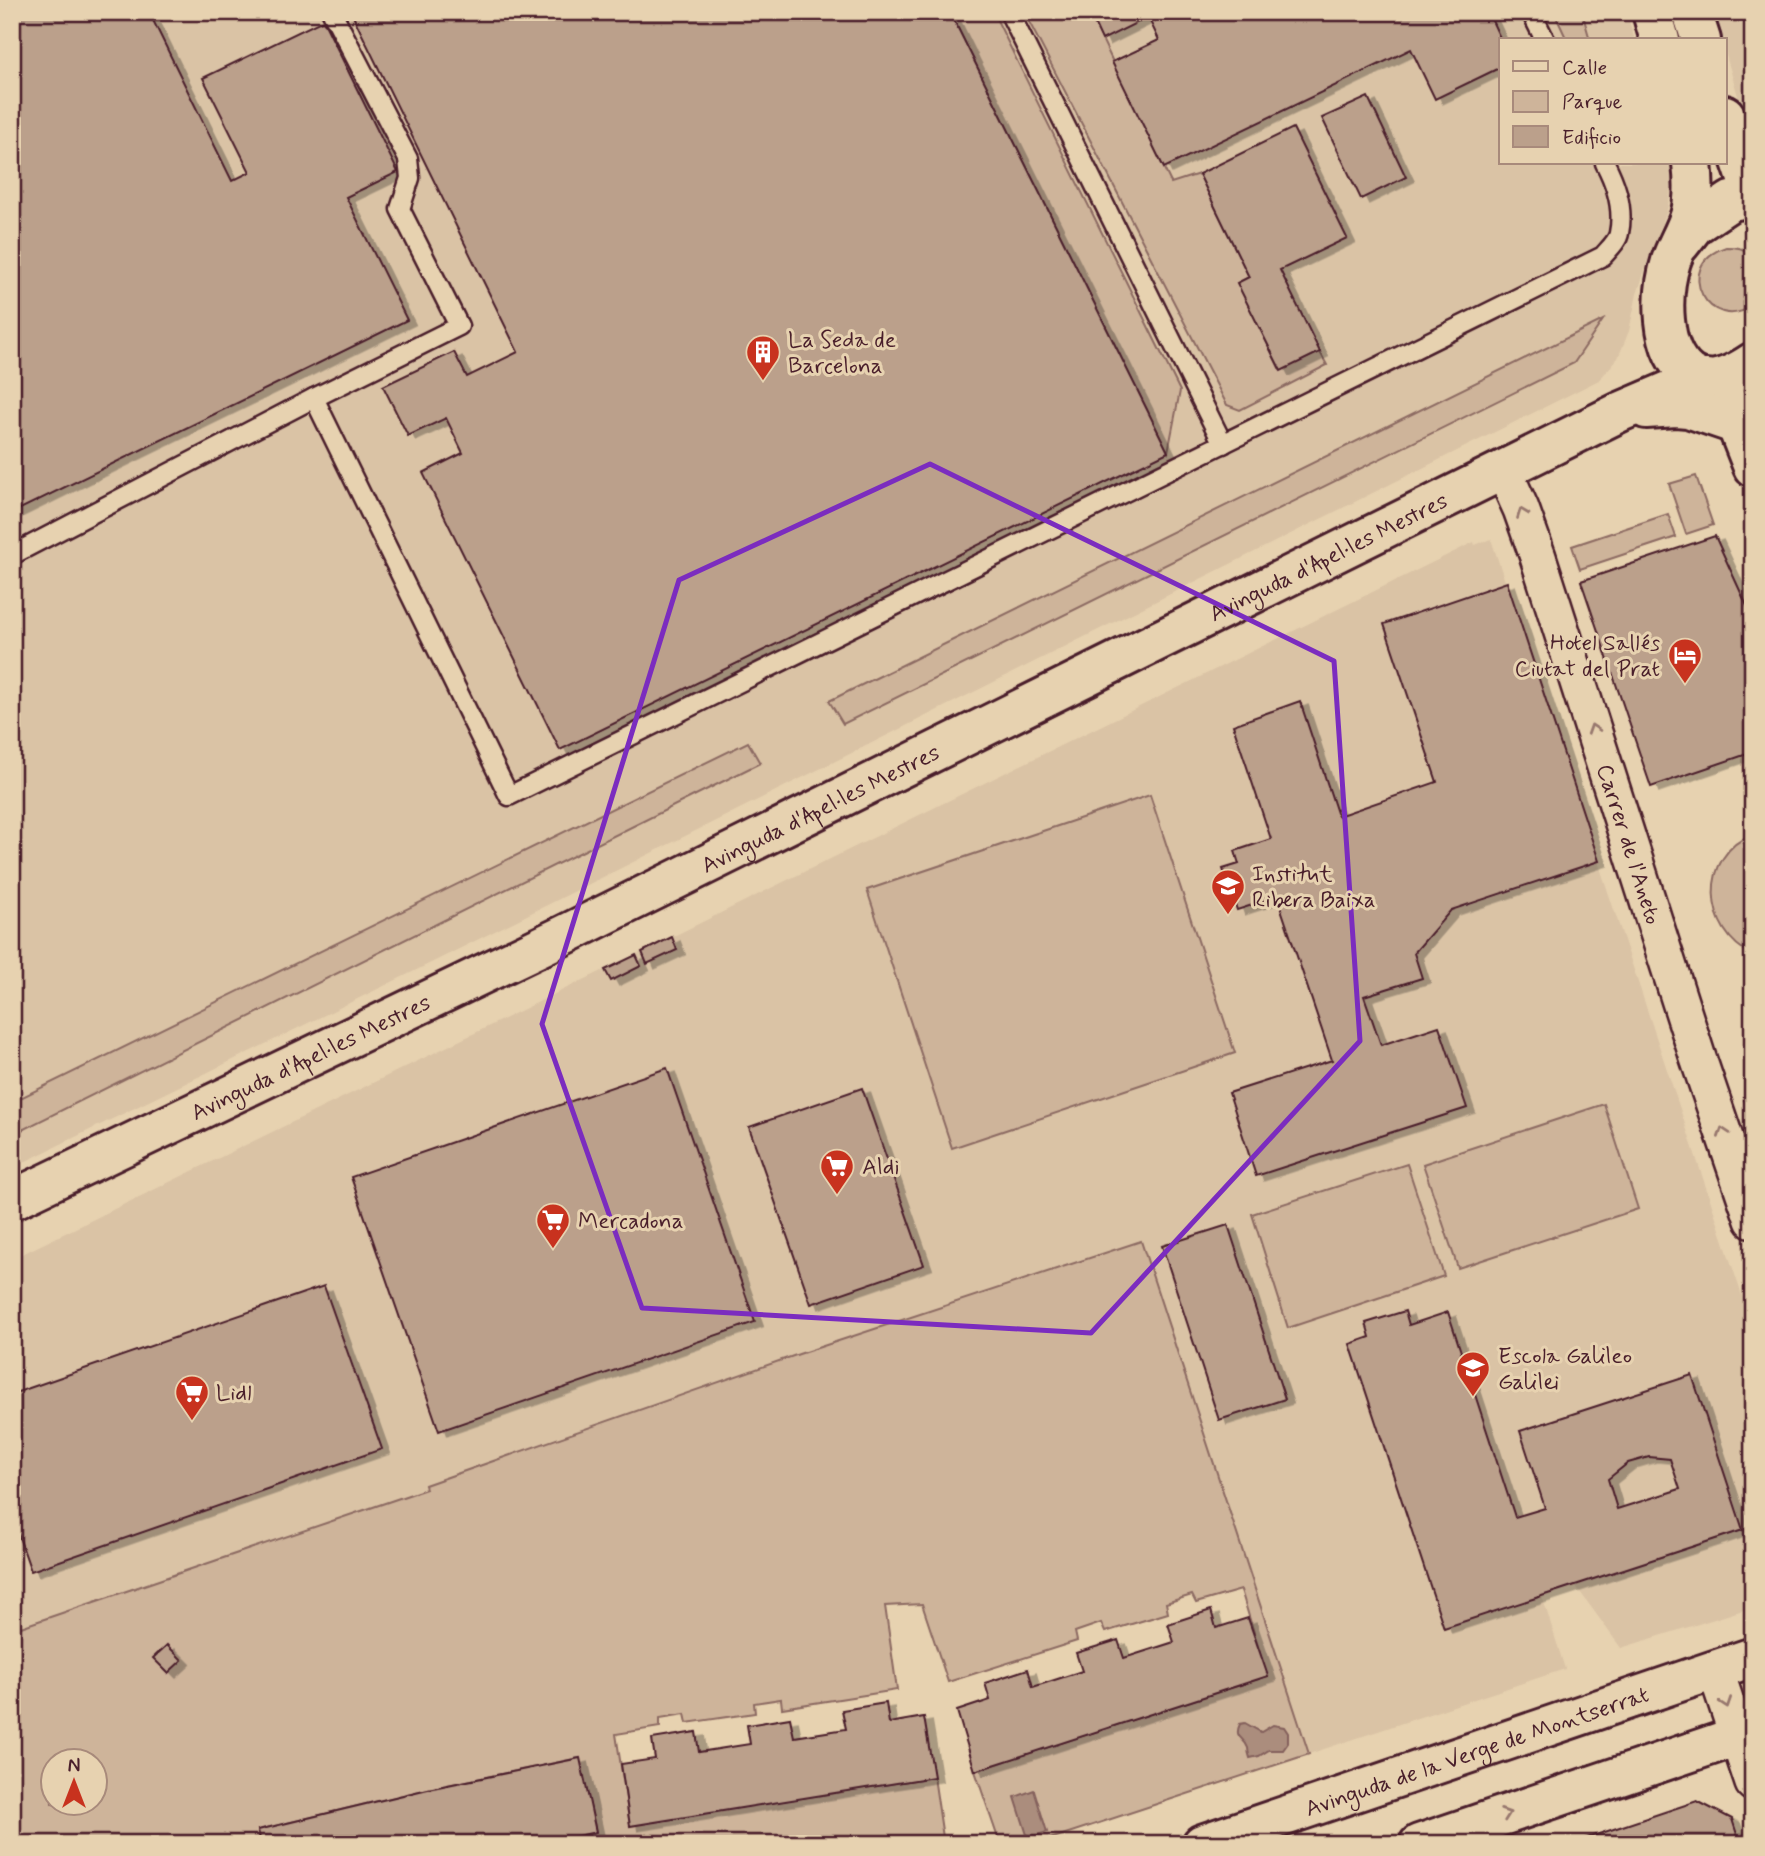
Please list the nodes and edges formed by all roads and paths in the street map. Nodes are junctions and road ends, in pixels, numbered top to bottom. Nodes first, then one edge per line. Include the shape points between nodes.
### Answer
1 (332, 12) edge
2 (1009, 12) edge
3 (1531, 12) edge
4 (1652, 12) edge
5 (1692, 12) edge
6 (1544, 38) edge
7 (1659, 38) edge
8 (1700, 38) edge
9 (1736, 131) edge
10 (1606, 164) edge
11 (1692, 164) edge
12 (1753, 197) edge
13 (1671, 261) junction
14 (1664, 317) junction
15 (1726, 373) edge
16 (314, 398) junction
17 (1625, 410) junction
18 (1735, 424) junction
19 (1223, 444) junction
20 (1753, 467) edge
21 (1503, 469) junction
22 (12, 555) edge
23 (12, 1200) edge
24 (1753, 1220) edge
25 (1753, 1657) edge
26 (1715, 1670) junction
27 (1745, 1733) edge
28 (1753, 1783) edge
29 (1202, 1844) edge
30 (1419, 1844) edge

1 - 16 lane via 408,159 410,178 400,209 459,326
2 - 19 lane
3 - 6 lane
4 - 7 street
5 - 8 street
9 - 12 street
10 - 19 lane via 1620,214 1619,236 1603,256
11 - 13 street via 1695,186 1690,215
12 - 13 street via 1731,201 1695,225
13 - 14 street
14 - 15 street via 1678,362 1690,374
14 - 17 street, Avinguda d'Apel·les Mestres via 1649,376
15 - 17 street, Avinguda d'Apel·les Mestres
15 - 18 street
16 - 19 lane via 509,796
16 - 22 lane
17 - 18 street via 1688,408
17 - 21 street, Avinguda d'Apel·les Mestres
18 - 20 street
21 - 23 street, Avinguda d'Apel·les Mestres via 571,932
24 -> 21 street, Carrer de l'Aneto via 1538,557
25 - 26 street, Avinguda de la Verge de Montserrat
26 -> 27 street
26 - 29 street, Avinguda de la Verge de Montserrat
27 - 28 street
30 -> 27 street

